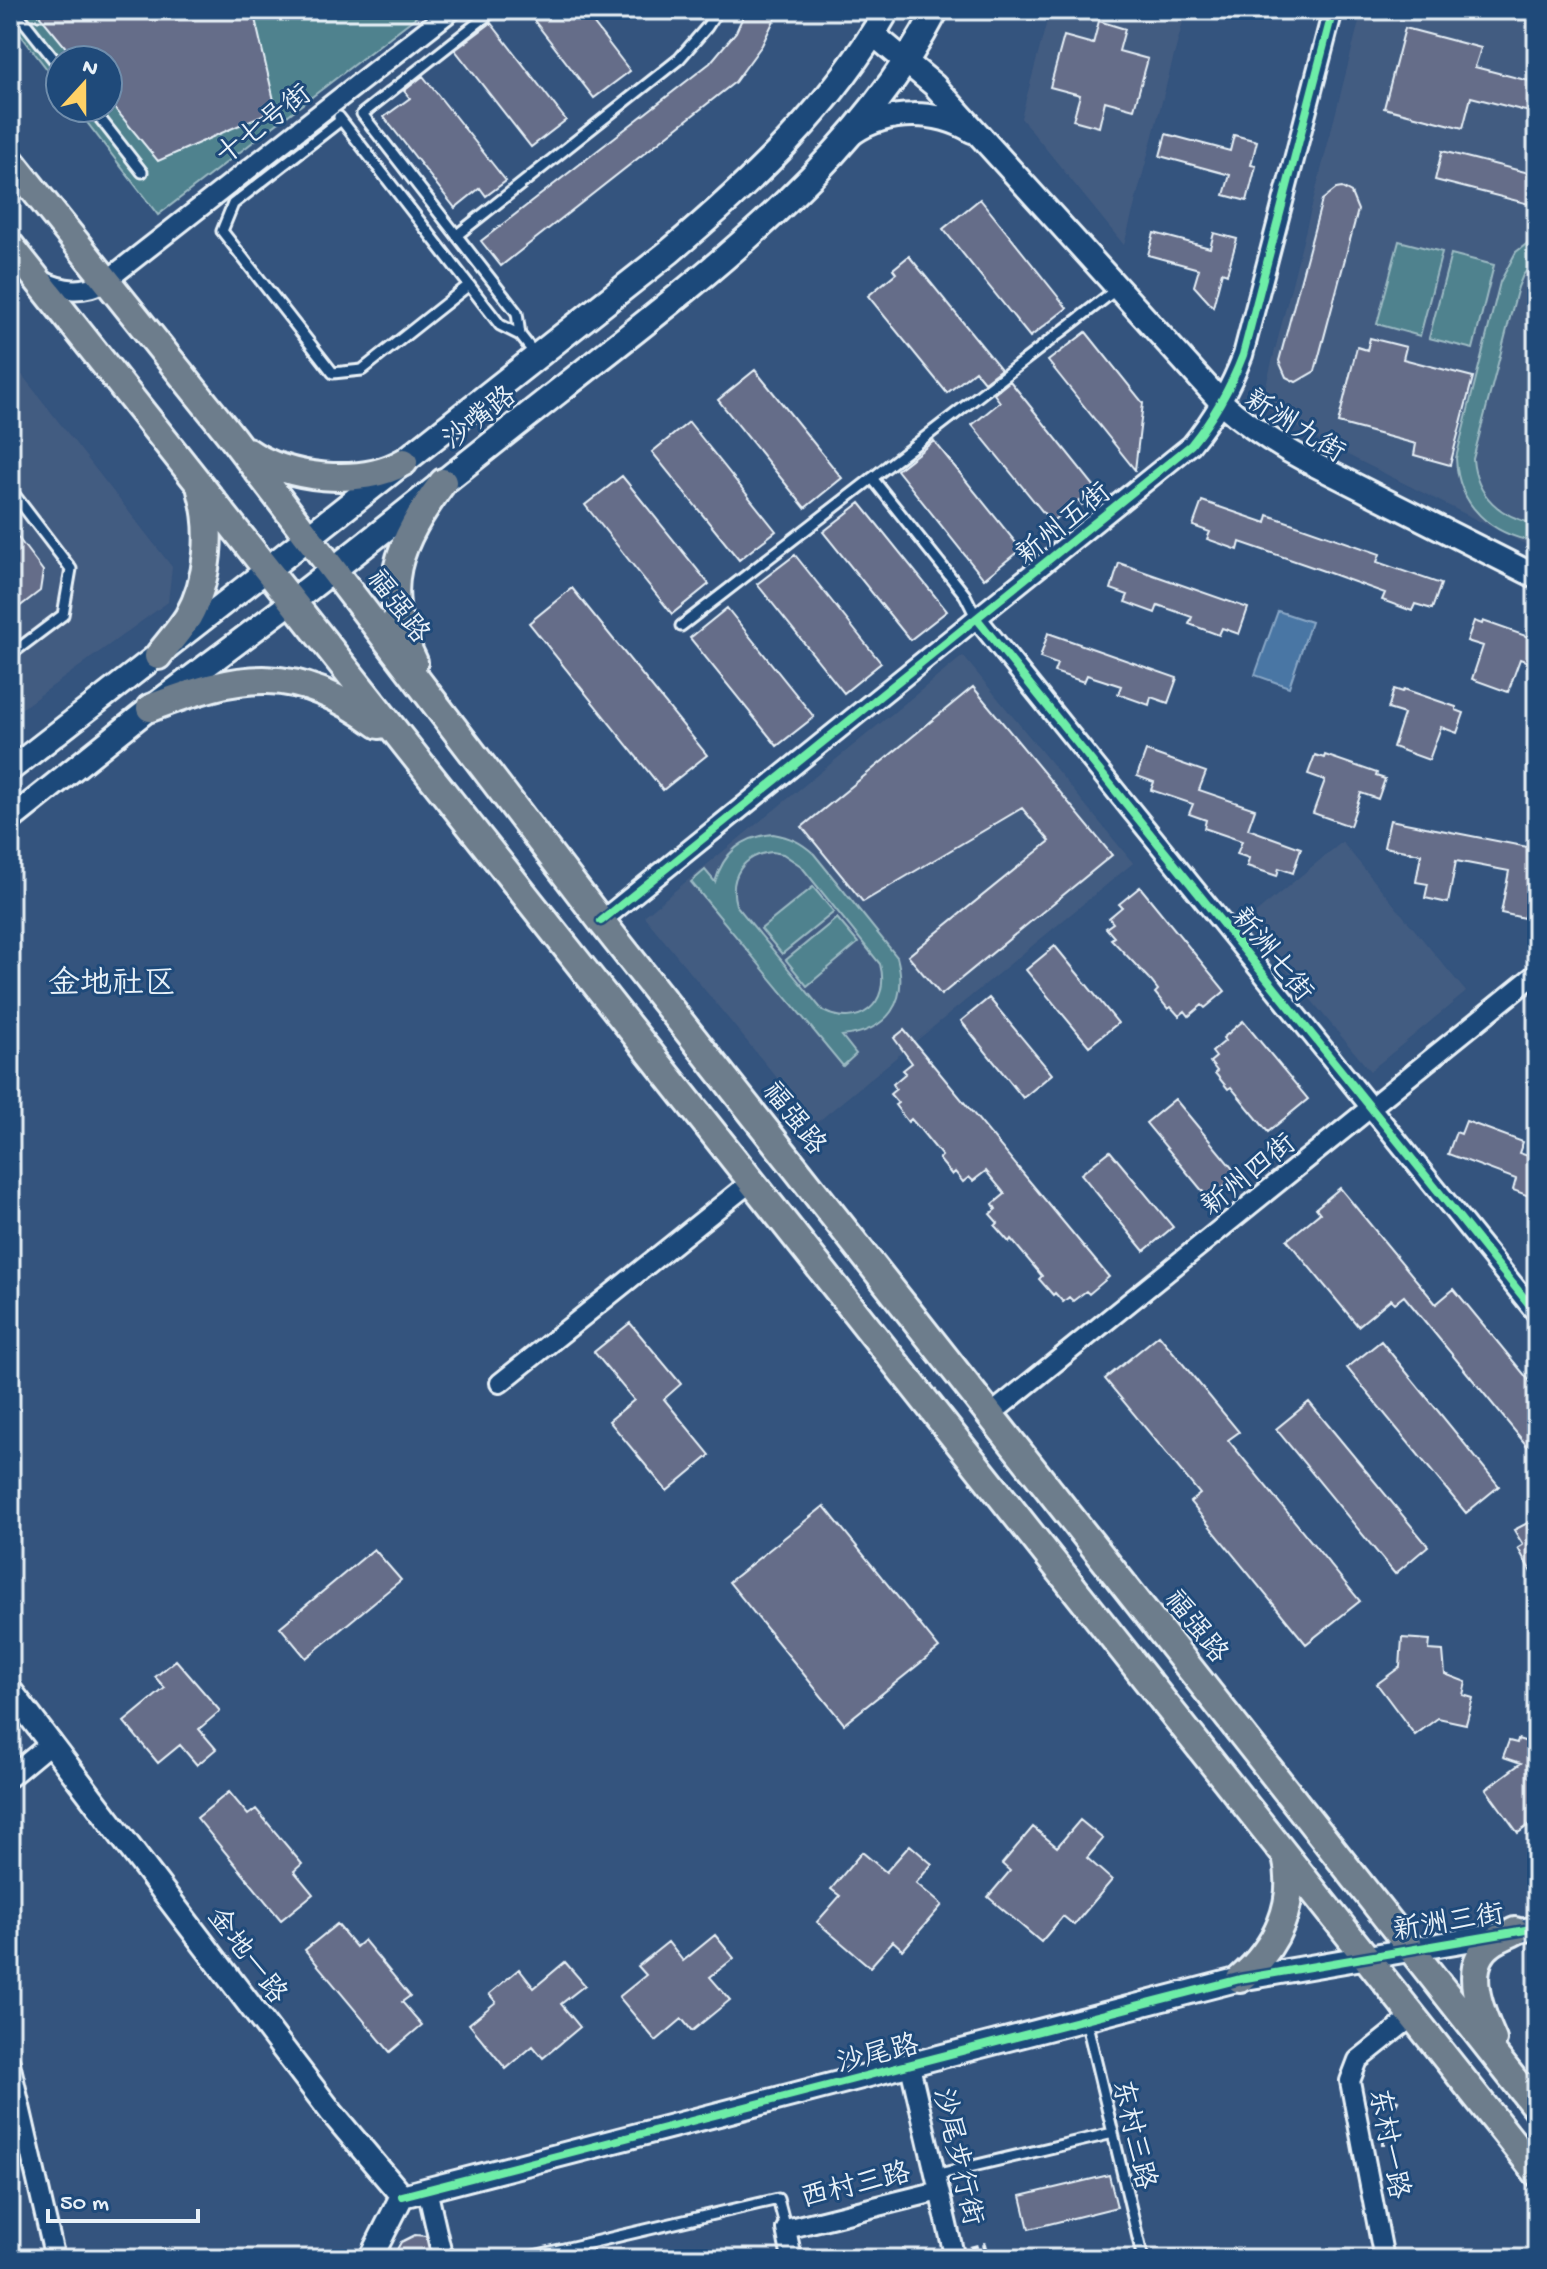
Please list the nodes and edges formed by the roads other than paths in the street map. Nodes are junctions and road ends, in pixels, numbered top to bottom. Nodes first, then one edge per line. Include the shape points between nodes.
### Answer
1 (15, 10) edge
2 (452, 10) edge
3 (494, 10) edge
4 (718, 10) edge
5 (887, 10) edge
6 (936, 10) edge
7 (1333, 10) edge
8 (873, 34) junction
9 (44, 47) edge
10 (906, 60) junction
11 (335, 112) junction
12 (104, 124) edge
13 (983, 139) junction
14 (837, 146) junction
15 (10, 160) edge
16 (142, 172) dead end
17 (457, 235) junction
18 (10, 245) edge
19 (37, 279) junction
20 (106, 281) junction
21 (469, 285) junction
22 (1118, 288) junction
23 (520, 335) junction
24 (538, 356) junction
25 (1222, 403) junction
26 (231, 436) junction
27 (404, 462) junction
28 (872, 478) junction
29 (198, 482) junction
30 (443, 482) junction
31 (10, 489) edge
32 (308, 537) junction
33 (268, 569) junction
34 (333, 570) junction
35 (1537, 577) edge
36 (293, 601) junction
37 (978, 620) junction
38 (681, 626) dead end
39 (10, 655) edge
40 (158, 656) junction
41 (150, 708) junction
42 (439, 711) junction
43 (407, 747) junction
44 (10, 770) edge
45 (10, 820) edge
46 (601, 921) junction
47 (1537, 973) edge
48 (1372, 1109) junction
49 (752, 1181) junction
50 (1537, 1314) edge
51 (500, 1383) dead end
52 (990, 1415) junction
53 (10, 1690) edge
54 (1220, 1705) junction
55 (1188, 1731) junction
56 (52, 1742) junction
57 (10, 1777) edge
58 (1286, 1856) junction
59 (1526, 1930) edge
60 (1412, 1948) junction
61 (1365, 1956) junction
62 (1240, 1979) junction
63 (1413, 2016) junction
64 (1086, 2020) junction
65 (10, 2063) edge
66 (910, 2066) junction
67 (1507, 2073) junction
68 (1537, 2109) edge
69 (1113, 2133) junction
70 (1537, 2173) edge
71 (937, 2183) junction
72 (427, 2189) junction
73 (402, 2196) junction
74 (786, 2229) junction
75 (55, 2259) edge
76 (370, 2259) edge
77 (443, 2259) edge
78 (521, 2259) edge
79 (792, 2259) edge
80 (955, 2259) edge
81 (1143, 2259) edge
82 (1384, 2259) edge

1 - 9 lane
2 - 11 street, 十七号街
3 - 17 lane via 362,114
4 - 17 lane via 679,59
5 - 8 main road, 沙嘴路
6 - 10 main road, 沙嘴路
7 - 25 street, 新州五街 via 1243,355
8 - 10 street, 新洲九街
8 - 24 main road, 沙嘴路 via 840,82 750,182
10 - 13 street, 新洲九街
10 - 14 main road, 沙嘴路
11 - 20 street, 十七号街
11 - 21 lane
11 - 21 lane via 233,204 222,231 333,373 362,370
12 - 16 lane
13 - 14 street via 947,120 911,115 868,124
13 - 22 street, 新洲九街
14 - 30 main road, 沙嘴路 via 733,250
15 - 20 main road, 福强路
17 - 23 lane via 517,313
18 - 19 main road
19 - 20 street via 78,291
19 - 29 main road
20 - 26 main road, 福强路
21 - 23 lane via 500,325
22 - 25 street, 新洲九街
22 - 28 lane
23 - 24 lane
24 - 27 main road, 沙嘴路
25 - 35 street, 新洲九街 via 1274,443
25 - 37 street, 新州五街 via 1191,445
26 - 27 main road via 259,460 299,473 364,475
26 - 32 main road, 福强路
27 - 32 main road, 沙嘴路
28 - 37 lane via 965,595
28 - 38 lane
29 - 33 main road
29 - 40 main road via 208,531 200,584 186,620
30 - 34 main road, 沙嘴路
30 - 42 main road via 410,531 396,572 398,621
31 - 39 lane via 71,569 63,615
32 - 33 main road, 沙嘴路
32 - 34 main road, 福强路
33 - 36 main road
33 - 40 street, 沙嘴路
34 - 36 main road, 沙嘴路
34 - 42 main road, 福强路
36 - 41 street, 沙嘴路
36 - 43 main road
37 - 46 street, 新州五街
37 - 48 street, 新洲七街
40 - 44 street, 沙嘴路
41 - 43 main road via 202,688 276,680 347,703
41 - 45 street, 沙嘴路
42 - 46 main road, 福强路
43 - 49 main road
46 - 52 main road, 福强路
47 - 48 street, 新州四街
48 - 50 street, 新洲七街
48 - 52 street, 新州四街
49 - 51 street
49 - 55 main road
52 - 54 main road, 福强路
53 - 56 street, 金地一路
54 - 55 main road
54 - 60 main road, 福强路
55 - 58 main road
56 - 57 street
56 - 73 street, 金地一路 via 332,2113
58 - 61 main road
58 - 62 main road via 1291,1878 1282,1923 1267,1952
59 - 60 street, 新洲三街
59 - 67 main road via 1486,1949 1476,1971 1482,2014
60 - 61 street, 新洲三街
60 - 67 main road, 福强路
61 - 62 street, 沙尾路
61 - 63 main road
62 - 64 street, 沙尾路
63 - 70 main road
63 - 82 street, 东村一路 via 1358,2060 1350,2081
64 - 66 street, 沙尾路
64 - 69 lane, 东村三路
65 - 75 street
66 - 71 street, 沙尾步行街
66 - 72 street, 沙尾路
67 - 68 main road, 福强路
69 - 71 lane
69 - 81 lane, 东村三路
71 - 74 street, 西村三路
71 - 80 street, 沙尾步行街
72 - 73 street, 沙尾路
72 - 77 street
73 - 76 street
74 - 78 lane via 778,2199
74 - 79 street

